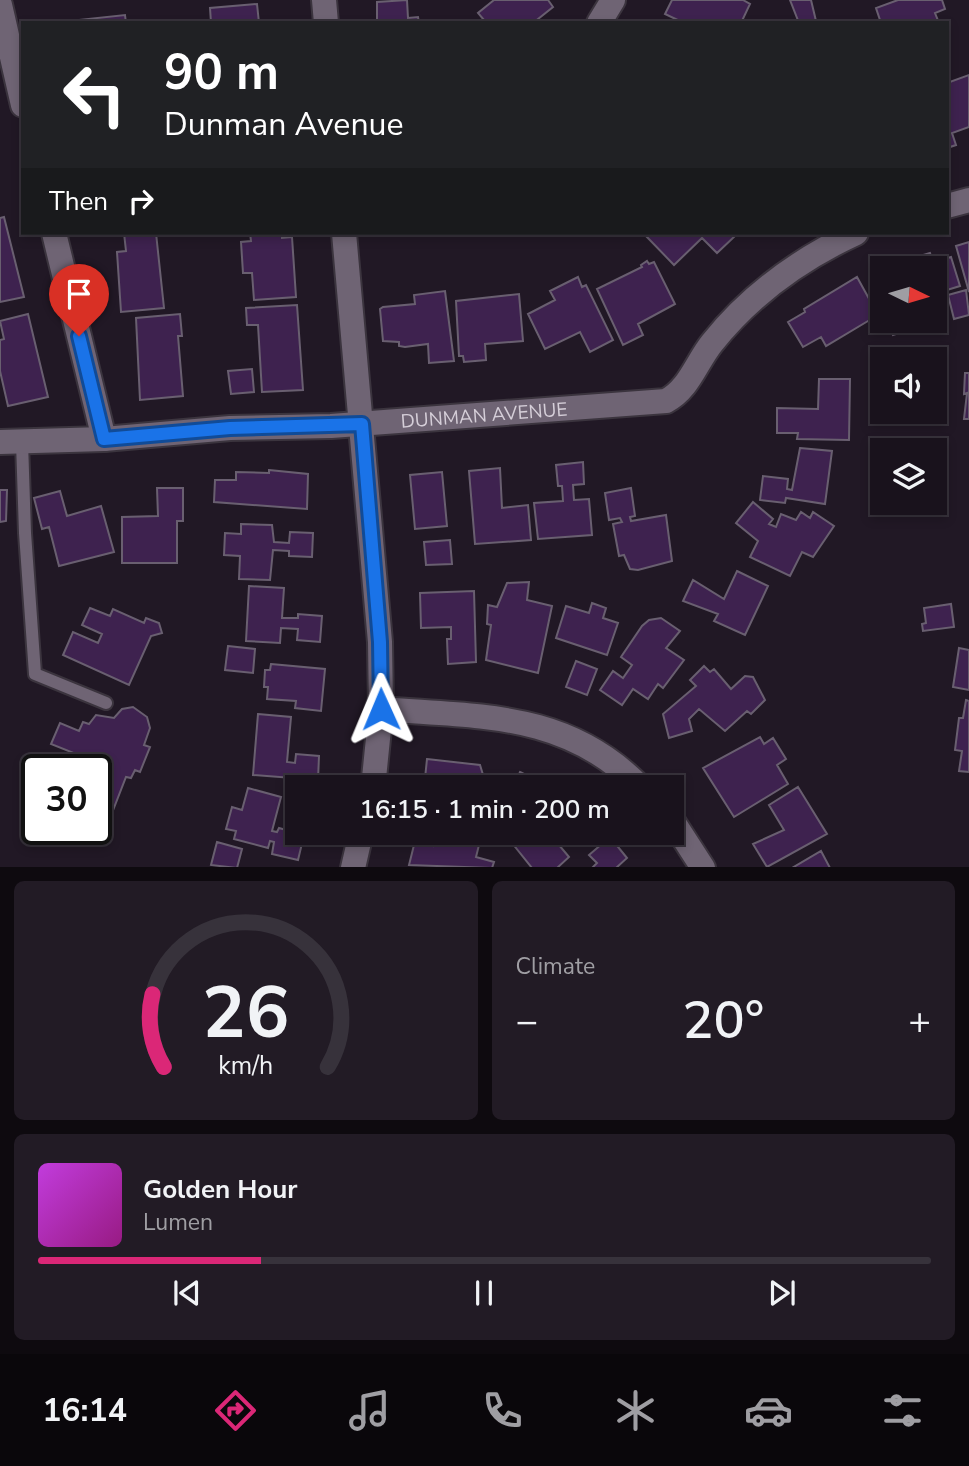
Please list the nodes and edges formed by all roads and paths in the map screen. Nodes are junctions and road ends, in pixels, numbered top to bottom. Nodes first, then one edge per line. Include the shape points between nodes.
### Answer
1 (324, 0) edge
2 (613, 0) edge
3 (0, 5) edge
4 (326, 21) edge
5 (600, 21) edge
6 (21, 95) edge
7 (969, 200) edge
8 (949, 205) edge
9 (54, 235) edge
10 (344, 235) edge
11 (852, 235) edge
12 (362, 424) junction
13 (104, 439) junction
14 (11, 442) edge
15 (106, 703) dead end
16 (381, 709) junction
17 (374, 775) edge
18 (629, 775) edge
19 (684, 838) edge
20 (358, 845) edge
21 (353, 867) edge
22 (703, 867) edge

1 - 4 street
2 - 5 street
3 - 6 street
7 - 8 street
9 - 13 street
10 - 12 street
11 - 12 street, DUNMAN AVENUE via 764,287 711,344 680,394 666,401
12 - 13 street, DUNMAN AVENUE via 230,428
12 - 16 street
13 - 14 street, DUNMAN AVENUE
14 - 15 lane via 25,533 35,674
16 - 17 street
16 - 18 street via 524,721 564,733
19 - 22 street
20 - 21 street

